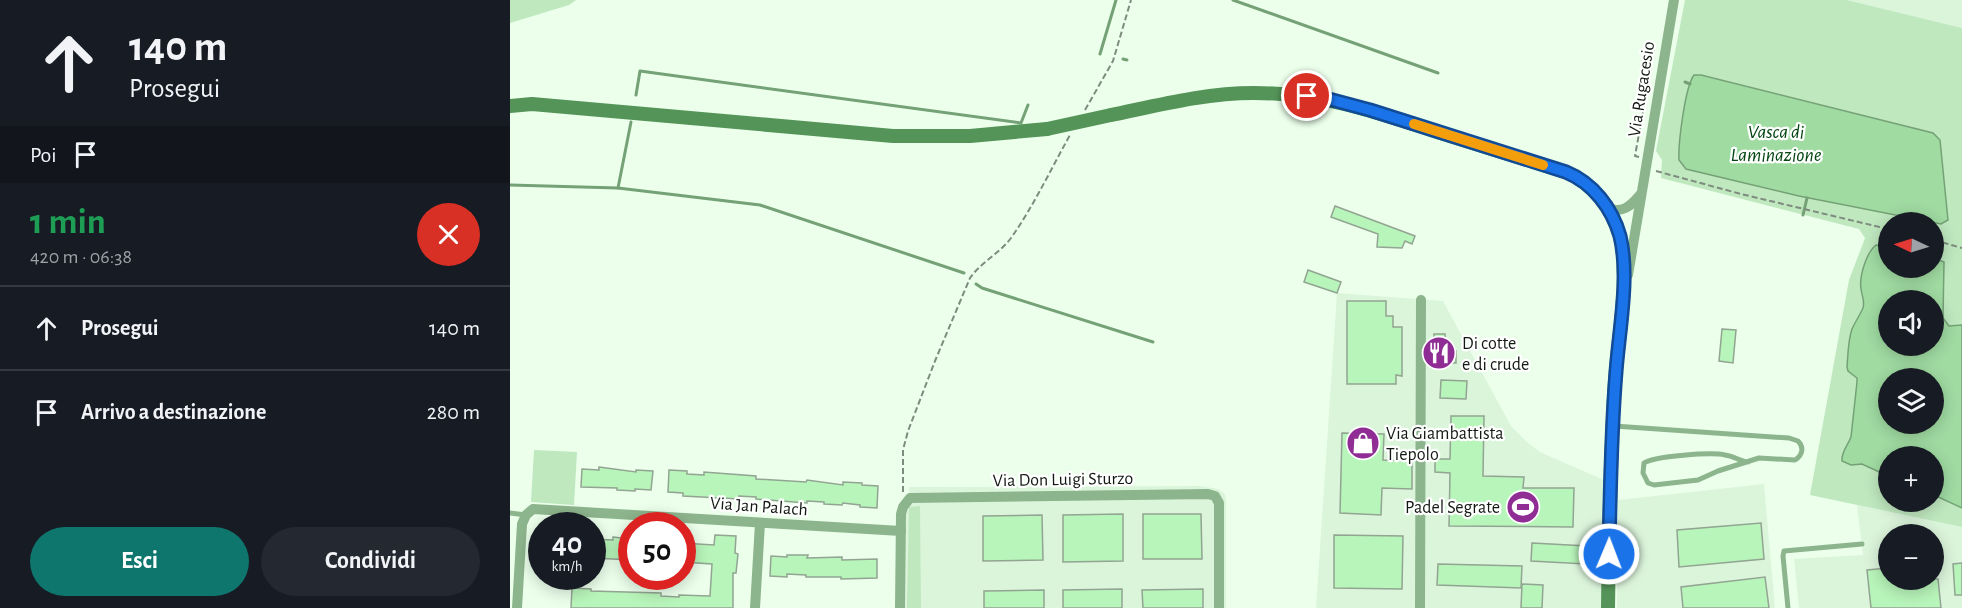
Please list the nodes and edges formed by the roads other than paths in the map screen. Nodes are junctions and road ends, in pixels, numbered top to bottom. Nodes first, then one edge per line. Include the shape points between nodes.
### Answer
1 (1674, 0) edge
2 (510, 95) edge
3 (532, 104) junction
4 (510, 106) edge
5 (1643, 188) junction
6 (1613, 210) junction
7 (1421, 300) dead end
8 (1619, 332) junction
9 (1613, 426) junction
10 (1748, 462) junction
11 (510, 513) edge
12 (526, 514) junction
13 (760, 523) junction
14 (901, 531) junction
15 (1862, 544) dead end
16 (517, 608) edge
17 (755, 608) edge
18 (900, 608) edge
19 (1219, 608) edge
20 (1420, 608) edge
21 (1608, 608) edge
22 (1788, 608) edge

1 - 5 street, Via Rugacesio
2 - 3 main road
3 - 4 main road
3 - 6 main road, bridge via 892,136 978,136 1047,129 1216,95 1271,93 1325,98 1566,172 1591,187
5 - 6 street via 1628,207
5 - 8 street, Via Rugacesio
6 - 8 main road via 1622,251
7 - 20 street
8 - 9 main road
9 - 10 lane via 1789,438 1798,441 1802,448 1795,460 1763,458
9 - 21 main road
10 - 10 lane via 1718,454 1655,459 1644,463 1643,473 1650,484 1695,481
11 - 12 lane, Via Jan Palach
12 - 13 street, Via Jan Palach via 540,509
12 - 16 street via 522,524
13 - 14 street, Via Jan Palach
13 - 17 street
14 - 18 street
14 - 19 street, Via Don Luigi Sturzo via 903,507 914,497 1213,495 1219,503
15 - 22 lane via 1784,551

